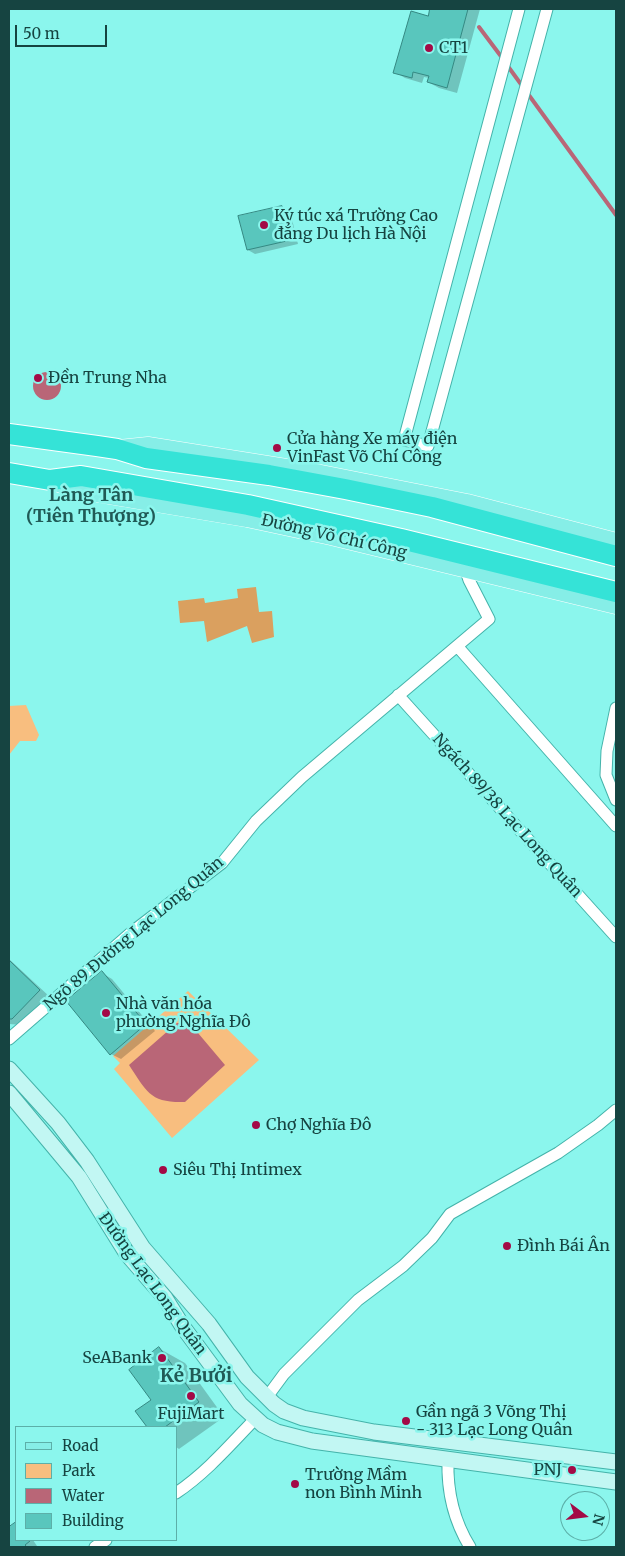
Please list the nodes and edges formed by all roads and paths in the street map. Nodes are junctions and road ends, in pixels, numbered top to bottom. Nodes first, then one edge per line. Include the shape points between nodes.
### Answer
1 (519, 9) edge
2 (547, 9) edge
3 (9, 434) edge
4 (117, 449) junction
5 (9, 473) edge
6 (50, 480) junction
7 (616, 542) edge
8 (616, 556) edge
9 (465, 568) junction
10 (616, 592) edge
11 (616, 605) edge
12 (457, 646) junction
13 (398, 694) junction
14 (616, 713) edge
15 (616, 800) edge
16 (616, 826) edge
17 (616, 937) edge
18 (9, 1039) edge
19 (9, 1069) edge
20 (29, 1091) junction
21 (13, 1098) edge
22 (616, 1110) edge
23 (128, 1226) junction
24 (115, 1235) junction
25 (267, 1397) junction
26 (255, 1419) junction
27 (484, 1446) junction
28 (448, 1460) junction
29 (616, 1462) edge
30 (484, 1464) junction
31 (616, 1482) edge
32 (178, 1491) edge
33 (470, 1547) edge

1 - 2 street via 404,440 428,446
3 - 4 highway
4 - 7 main road via 148,446 344,478 468,503
4 - 8 highway via 146,458 269,475 432,507
5 - 6 highway, Đường Võ Chí Công
6 - 9 main road, Đường Võ Chí Công via 80,490 247,518
6 - 10 highway, Đường Võ Chí Công via 82,476 248,505
9 - 11 main road, Đường Võ Chí Công
9 - 12 street, Ngõ 89 Đường Lạc Long Quân via 488,619
12 - 13 street, Ngõ 89 Đường Lạc Long Quân
12 - 16 street
13 - 17 street, Ngách 89/38 Lạc Long Quân
13 - 18 street, Ngõ 89 Đường Lạc Long Quân via 302,777 256,822 222,863 132,932
14 - 15 street via 606,752 606,775
19 - 20 main road, Đường Lạc Long Quân
20 - 21 main road
20 - 23 main road, Đường Lạc Long Quân via 87,1161
21 - 24 main road, Đường Lạc Long Quân via 79,1177
22 - 25 street via 558,1153 450,1214 432,1238 403,1266 358,1300 284,1374
23 - 24 main road
23 - 25 main road, Đường Lạc Long Quân via 209,1324 247,1377
24 - 26 main road, Đường Lạc Long Quân via 165,1298 240,1404
25 - 27 main road, Đường Lạc Long Quân via 284,1411 303,1418 374,1432
26 - 28 main road, Đường Lạc Long Quân via 277,1432 299,1438
26 - 32 street via 213,1463
27 - 29 main road, Đường Lạc Long Quân
27 - 30 main road
28 - 30 main road, Đường Lạc Long Quân
28 - 33 street via 448,1478 457,1523
30 - 31 main road, Đường Lạc Long Quân

